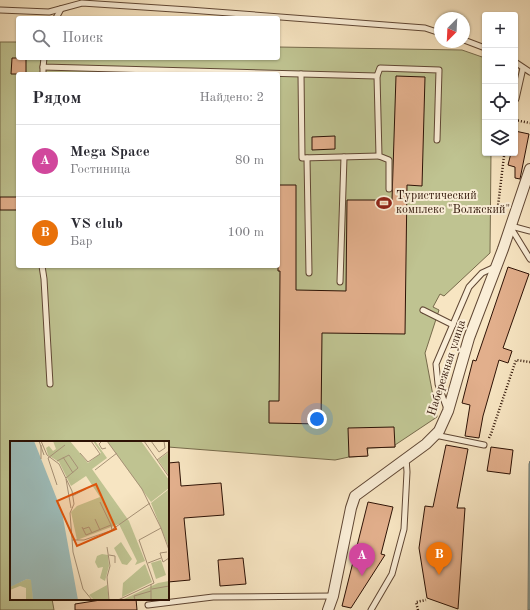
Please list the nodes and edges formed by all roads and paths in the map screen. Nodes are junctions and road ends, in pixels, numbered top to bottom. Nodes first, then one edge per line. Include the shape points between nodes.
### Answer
1 (61, 9) junction
2 (0, 10) edge
3 (57, 16) edge
4 (266, 16) edge
5 (280, 17) edge
6 (434, 31) edge
7 (470, 42) edge
8 (482, 47) edge
9 (44, 60) edge
10 (518, 64) edge
11 (43, 67) junction
12 (523, 68) junction
13 (43, 72) edge
14 (192, 72) edge
15 (530, 72) edge
16 (280, 74) edge
17 (301, 74) junction
18 (377, 76) junction
19 (518, 90) edge
20 (518, 121) edge
21 (530, 123) edge
22 (437, 140) dead end
23 (380, 156) junction
24 (504, 156) dead end
25 (344, 157) junction
26 (308, 158) junction
27 (530, 169) edge
28 (388, 189) dead end
29 (515, 213) junction
30 (511, 227) junction
31 (530, 231) edge
32 (530, 259) edge
33 (496, 267) junction
34 (42, 268) edge
35 (309, 273) dead end
36 (340, 282) dead end
37 (423, 310) dead end
38 (453, 325) junction
39 (530, 362) edge
40 (50, 384) dead end
41 (448, 412) junction
42 (435, 435) junction
43 (484, 445) joint
44 (406, 458) junction
45 (333, 596) junction
46 (426, 600) dead end
47 (148, 605) dead end
48 (328, 610) edge
49 (371, 610) edge
50 (418, 610) edge

1 - 2 lane via 49,12
1 - 3 lane
1 - 4 lane via 82,4
5 - 6 lane via 425,28
7 - 8 lane
9 - 11 lane
10 - 12 lane
11 - 13 lane
11 - 14 lane
12 - 15 lane
12 - 19 lane
16 - 17 lane
17 - 18 lane
17 - 26 lane via 302,158
18 - 22 lane via 380,68 439,70
18 - 23 lane
20 - 21 path
23 - 25 lane
23 - 28 lane via 389,160
24 - 29 path via 498,206
25 - 26 lane
25 - 36 lane
26 - 35 lane
27 - 29 street, Набережная улица
29 - 30 street, Набережная улица
30 - 31 lane
30 - 32 lane
30 - 33 street, Набережная улица
33 - 38 lane via 482,273 469,287
33 - 41 street, Набережная улица via 469,338
34 - 40 lane
37 - 38 lane
38 - 41 lane via 436,364 438,384
39 - 43 path via 516,360 491,434
41 - 42 street, Набережная улица
42 - 43 lane
42 - 44 street, Набережная улица
44 - 45 street, Набережная улица via 355,496
44 - 49 lane via 404,529 392,574
45 - 47 lane via 213,597
45 - 48 street, Набережная улица
46 - 50 path via 416,602

